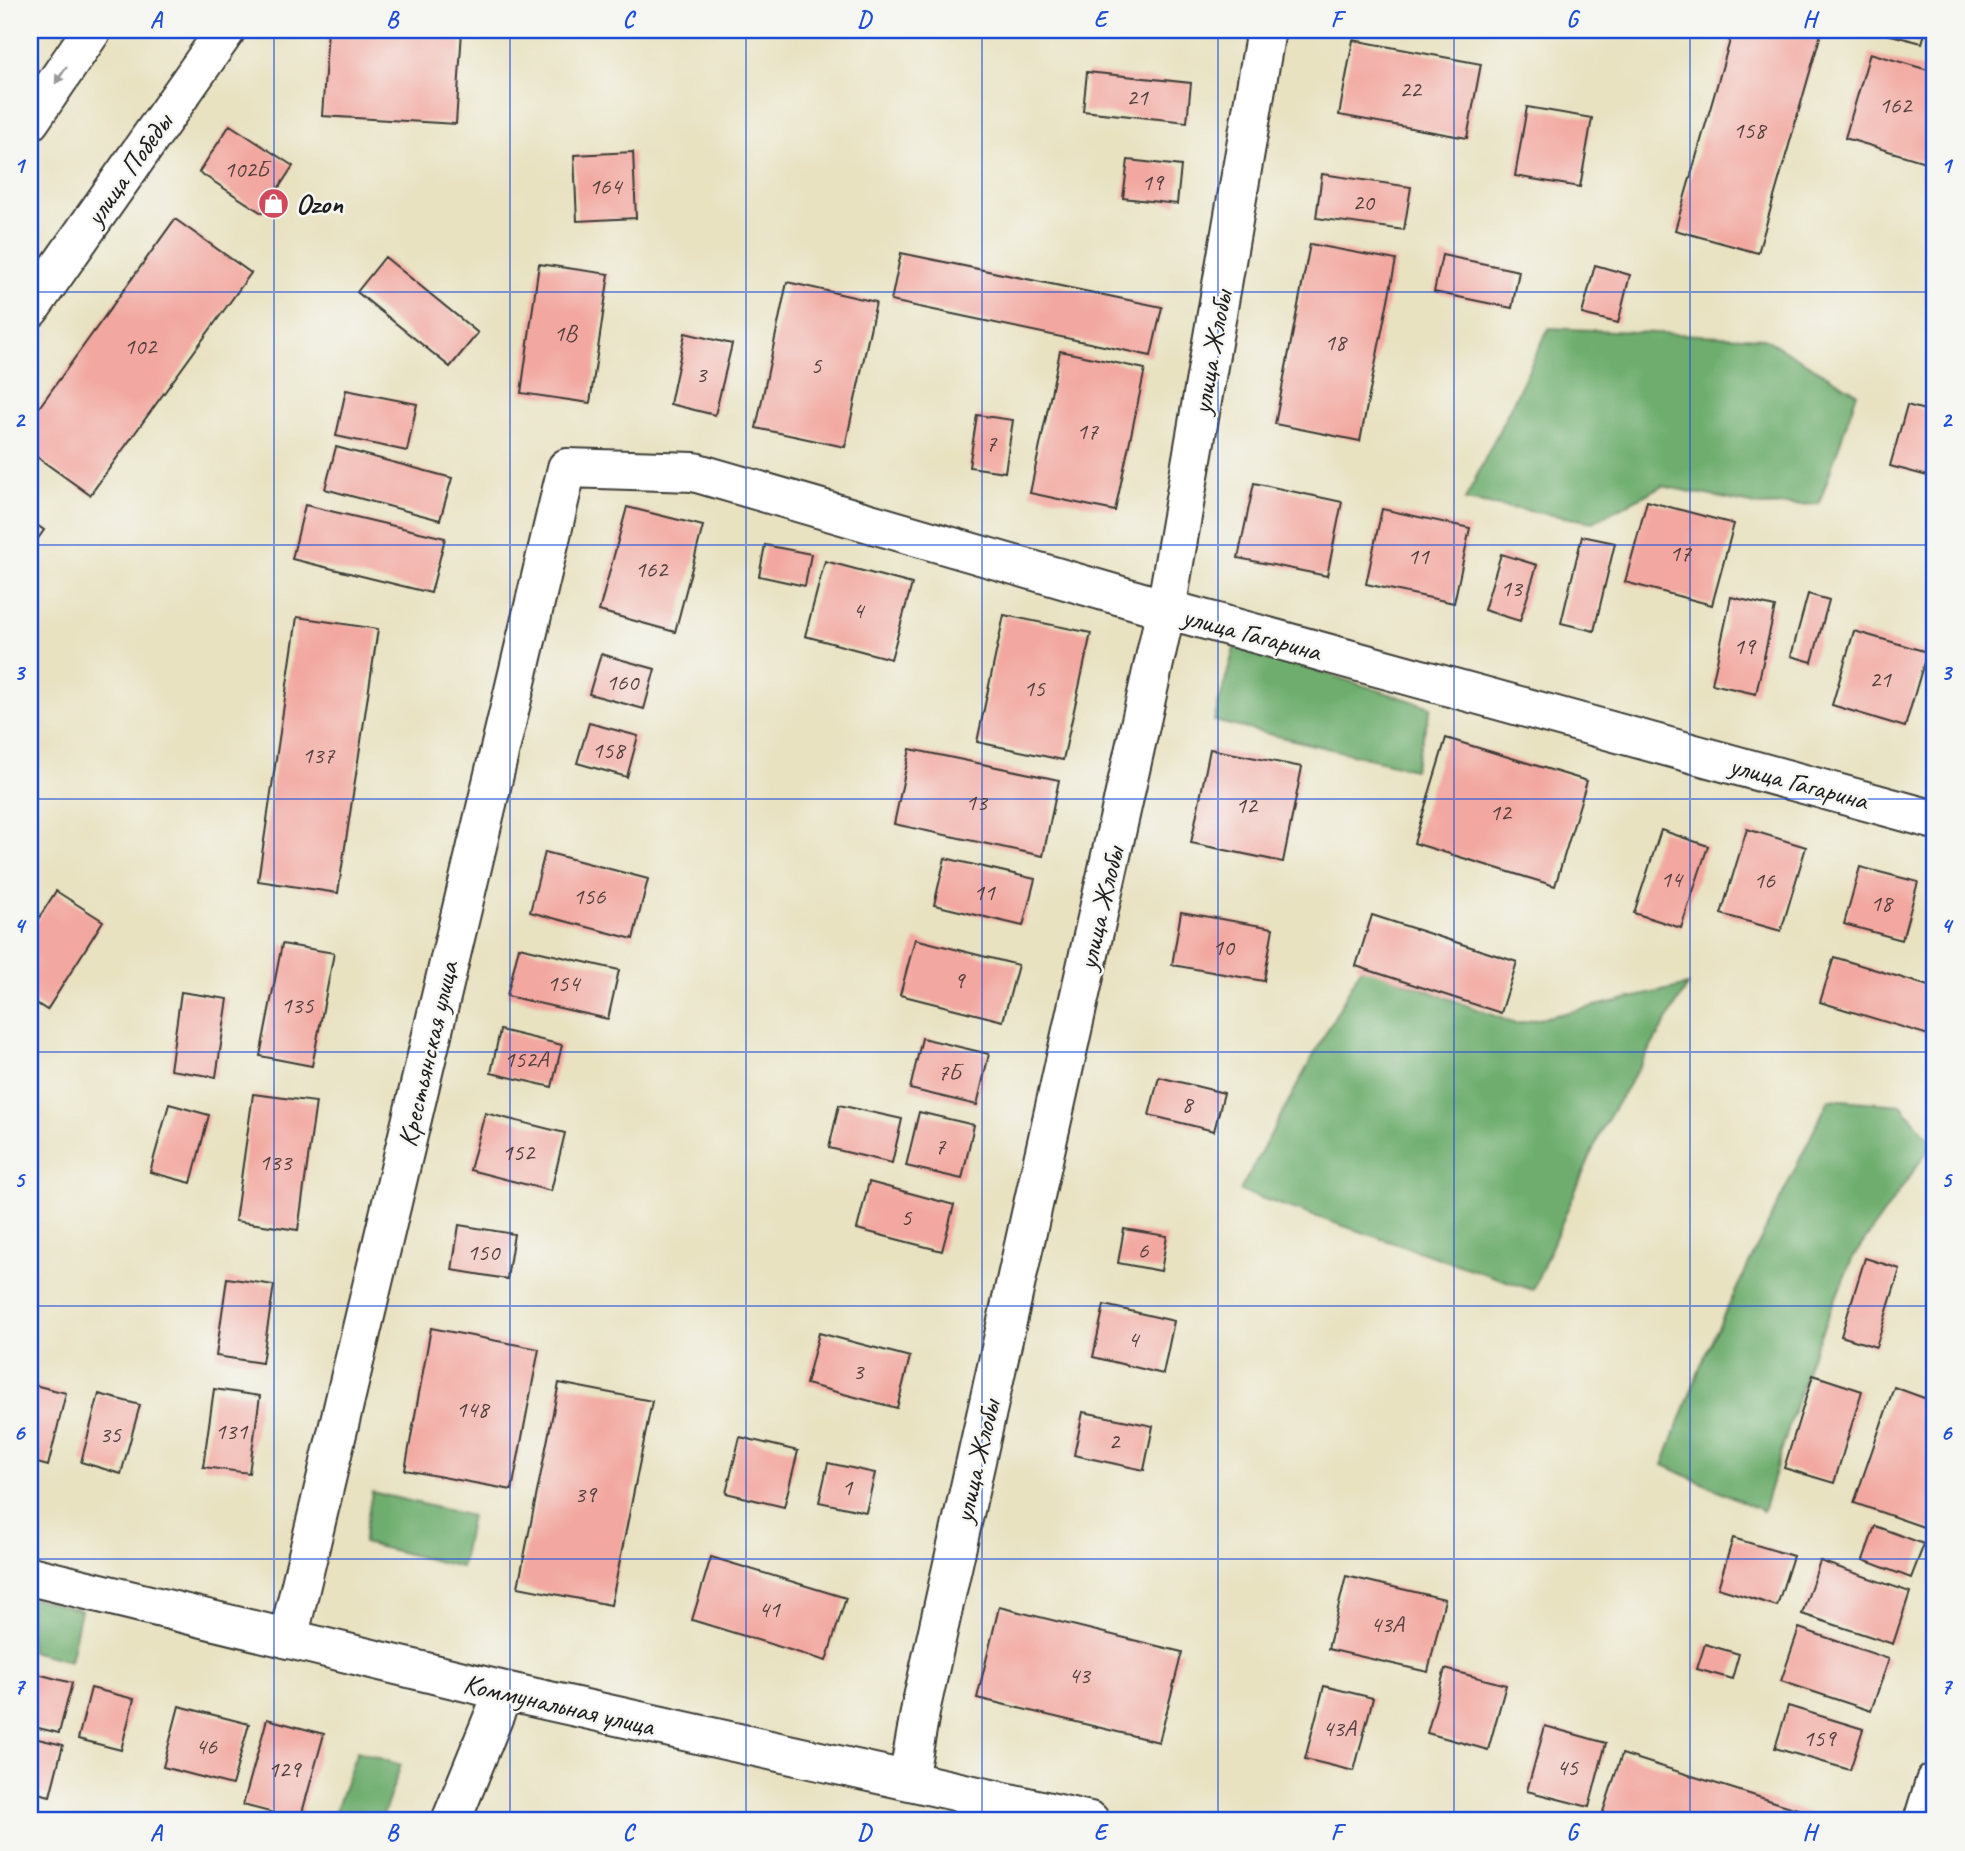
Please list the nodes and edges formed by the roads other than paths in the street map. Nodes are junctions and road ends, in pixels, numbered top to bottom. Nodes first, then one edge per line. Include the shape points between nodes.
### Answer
1 (92, 30) edge
2 (226, 30) edge
3 (1266, 30) edge
4 (30, 121) edge
5 (30, 309) edge
6 (567, 468) joint
7 (1166, 609) junction
8 (1935, 820) edge
9 (30, 1576) edge
10 (288, 1639) junction
11 (504, 1692) junction
12 (908, 1780) junction
13 (1935, 1782) edge
14 (452, 1821) edge
15 (1090, 1821) edge
16 (1923, 1821) edge

1 -> 4 street
2 - 5 street, улица Победы
3 - 7 street, улица Жлобы
6 - 7 street, улица Гагарина via 694,472
6 - 10 street, Крестьянская улица
7 - 8 street, улица Гагарина
7 - 12 street, улица Жлобы
9 - 10 street, Коммунальная улица
10 - 11 street, Коммунальная улица
11 - 12 street, Коммунальная улица
11 - 14 street
12 - 15 street, Коммунальная улица
13 - 16 street

